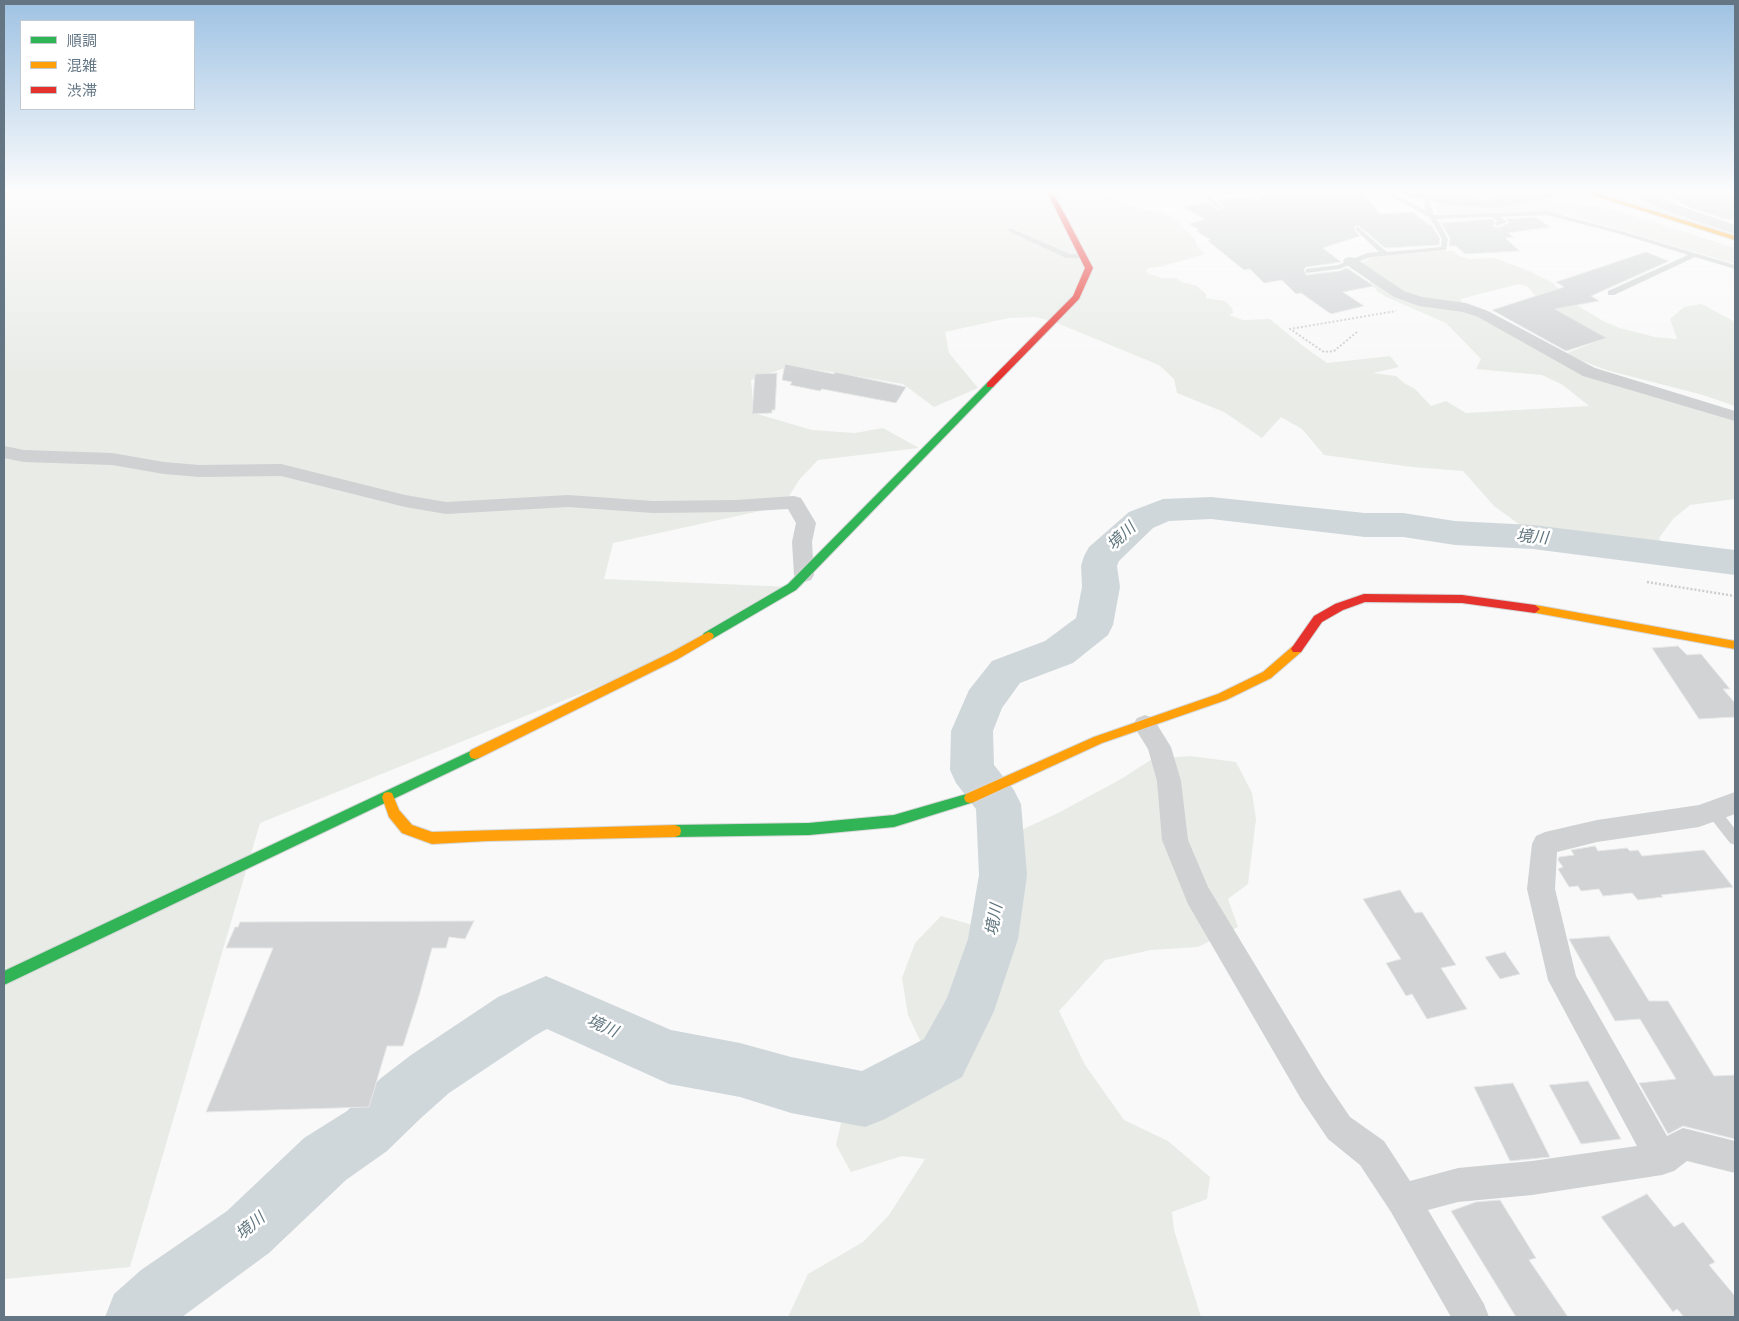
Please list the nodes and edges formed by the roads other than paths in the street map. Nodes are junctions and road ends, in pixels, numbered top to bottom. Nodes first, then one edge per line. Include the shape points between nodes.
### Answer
1 (1064, 254) edge
2 (1379, 254) edge
3 (1694, 254) joint
4 (1084, 256) joint
5 (1350, 261) junction
6 (1735, 267) edge
7 (1309, 271) dead end
8 (1611, 294) dead end
9 (1735, 416) edge
10 (4, 452) edge
11 (804, 575) junction
12 (1735, 645) edge
13 (1144, 725) junction
14 (388, 797) junction
15 (1724, 807) edge
16 (1735, 840) edge
17 (4, 978) edge
18 (1735, 1157) edge
19 (1662, 1159) junction
20 (1403, 1200) junction
21 (1471, 1317) edge

1 - 4 lane
2 - 5 lane
3 - 6 lane
3 - 8 lane
4 - 11 main road via 1089,268 1076,298
5 - 7 lane via 1339,267
5 - 9 street via 1399,294 1483,314 1589,372
10 - 11 street via 24,456 112,458 199,471 281,470 446,508 568,501 653,507 794,502 806,523 802,542
11 - 14 main road via 792,587 674,656
12 - 13 main road via 1557,612 1462,599 1364,598 1318,619 1296,651 1267,675 1222,697
13 - 14 main road via 1098,740 968,799 894,821 809,829 432,838 407,829 394,813
13 - 20 street via 1159,747 1169,781 1175,840 1198,895 1338,1128 1372,1153
14 - 17 main road
15 - 16 lane
15 - 19 street via 1699,816 1597,831 1544,844 1541,889 1563,980
18 - 19 street via 1684,1144
19 - 20 street via 1458,1185
20 - 21 street

